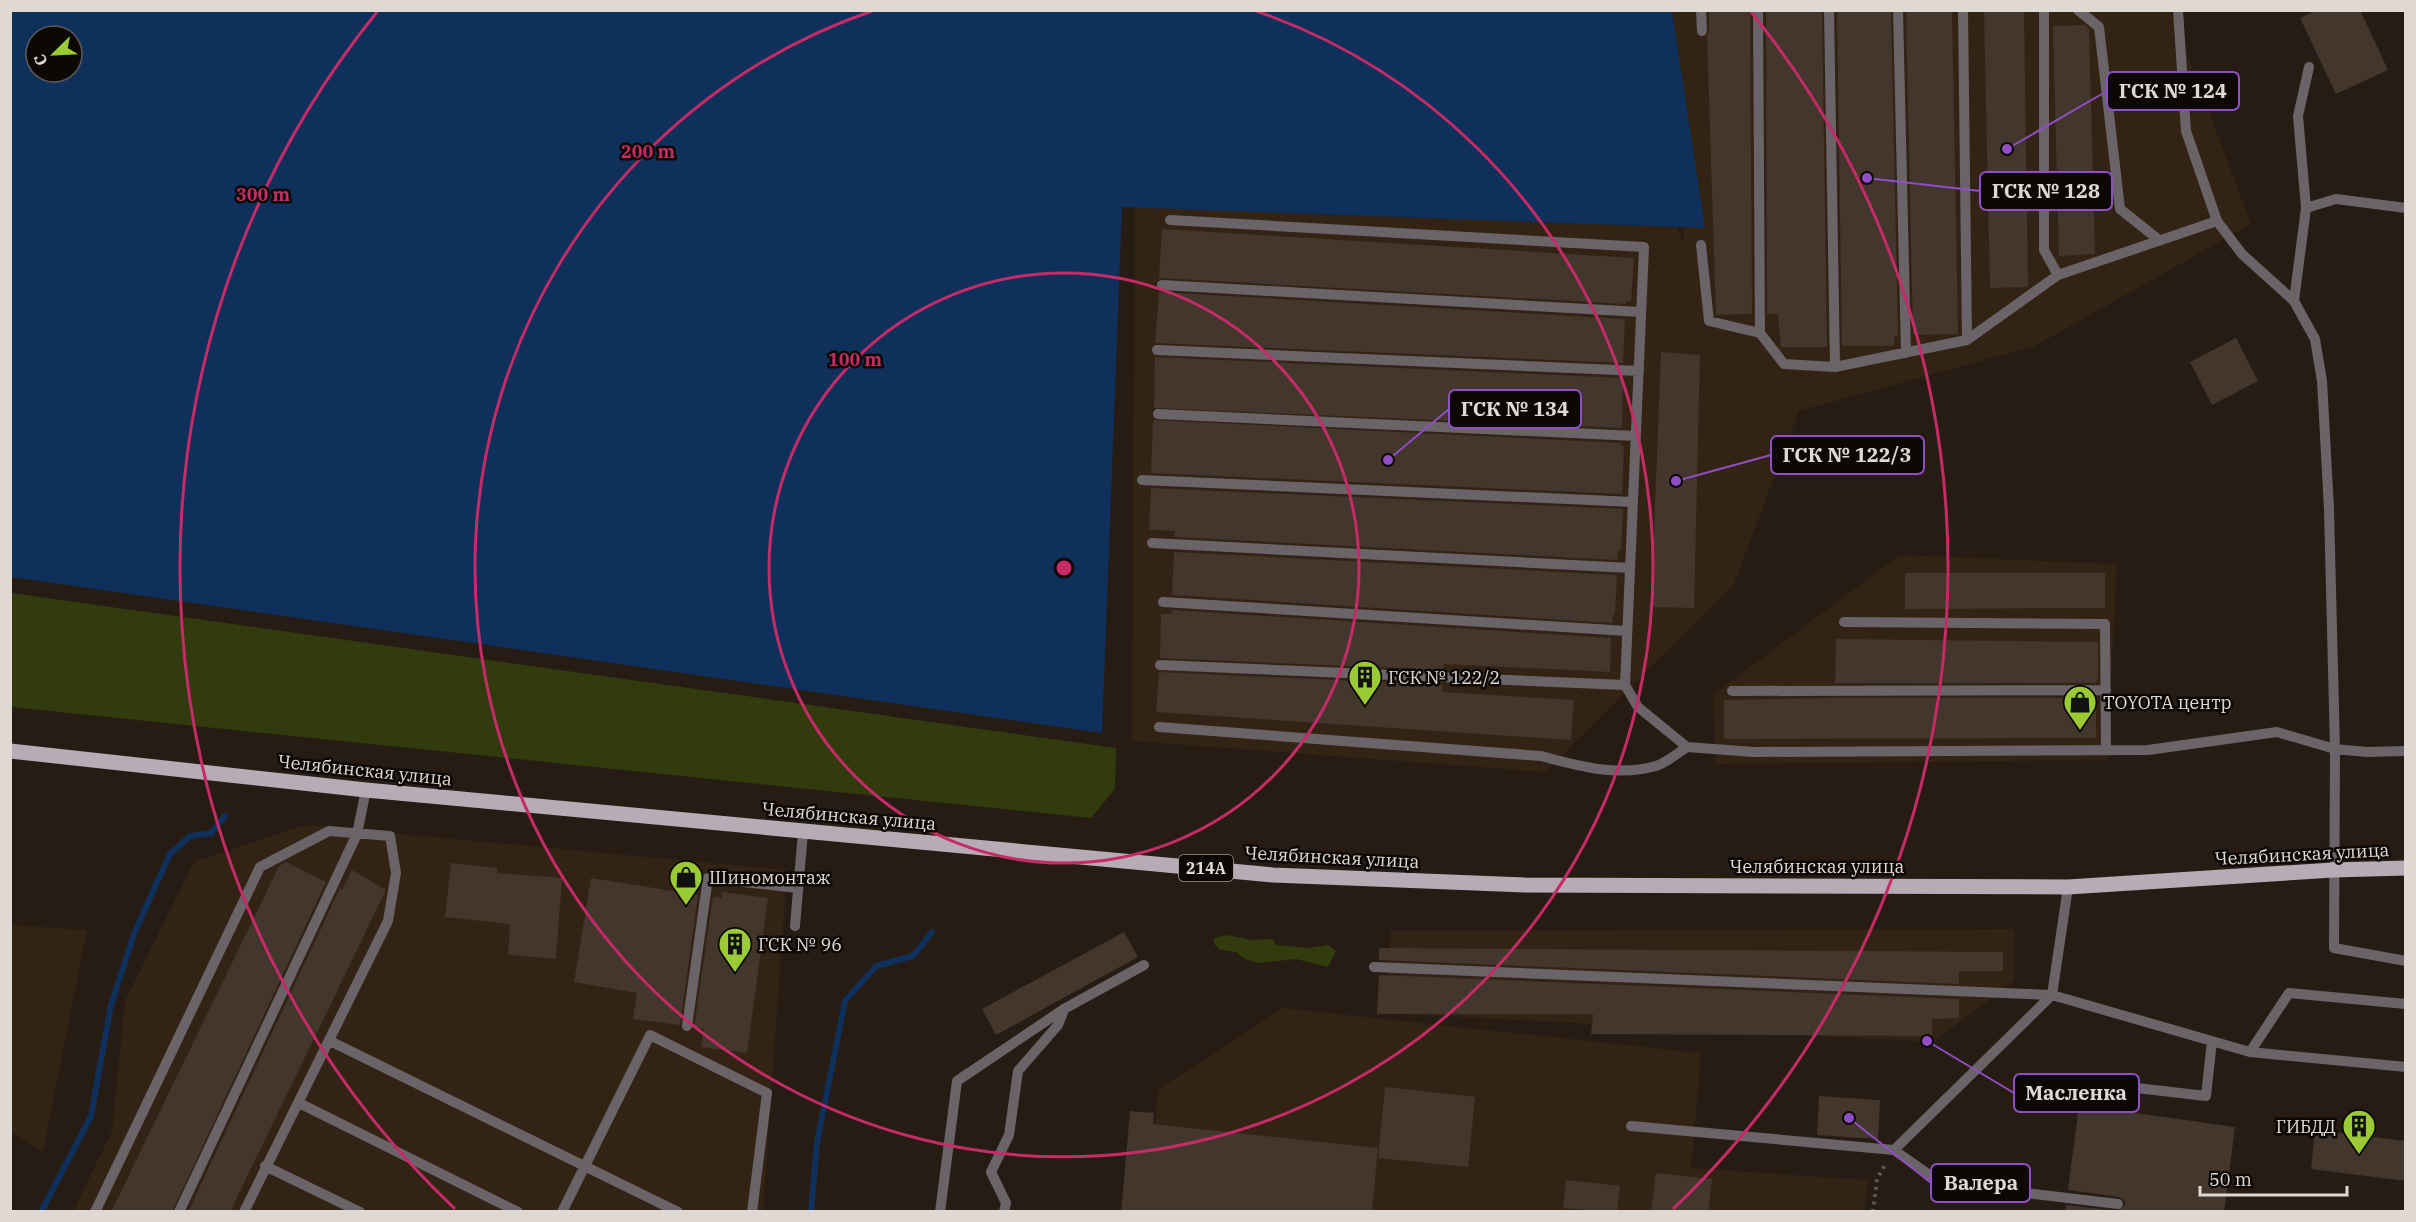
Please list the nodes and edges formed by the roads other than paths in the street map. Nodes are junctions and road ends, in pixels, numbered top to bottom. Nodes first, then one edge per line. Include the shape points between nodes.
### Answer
1 (1701, 10) edge
2 (1758, 10) edge
3 (1829, 10) edge
4 (1898, 10) edge
5 (1963, 10) edge
6 (2044, 10) edge
7 (2078, 10) edge
8 (2178, 10) edge
9 (1702, 31) dead end
10 (2309, 67) dead end
11 (2306, 208) junction
12 (2406, 208) edge
13 (1170, 220) dead end
14 (2217, 221) junction
15 (2159, 240) junction
16 (1701, 245) dead end
17 (2058, 275) junction
18 (1162, 285) dead end
19 (2294, 300) junction
20 (1641, 312) junction
21 (1760, 333) junction
22 (1967, 340) junction
23 (1157, 350) dead end
24 (1906, 353) junction
25 (1835, 367) junction
26 (1639, 371) junction
27 (1158, 414) dead end
28 (1636, 436) junction
29 (1142, 480) dead end
30 (1633, 502) junction
31 (1152, 543) dead end
32 (1630, 568) junction
33 (1163, 602) dead end
34 (1844, 622) dead end
35 (1627, 631) junction
36 (1160, 665) dead end
37 (1625, 685) junction
38 (2106, 690) junction
39 (1732, 691) dead end
40 (1159, 727) dead end
41 (1687, 747) junction
42 (2335, 748) junction
43 (2106, 750) junction
44 (10, 751) edge
45 (2406, 751) edge
46 (366, 790) junction
47 (803, 832) junction
48 (357, 834) junction
49 (2406, 868) edge
50 (2333, 870) junction
51 (2068, 886) junction
52 (798, 888) junction
53 (795, 926) dead end
54 (2406, 962) edge
55 (1144, 965) dead end
56 (1374, 967) dead end
57 (2052, 995) junction
58 (2406, 1004) edge
59 (1064, 1010) junction
60 (687, 1026) dead end
61 (330, 1041) junction
62 (2212, 1041) junction
63 (2250, 1052) junction
64 (2406, 1067) edge
65 (2058, 1079) dead end
66 (299, 1103) junction
67 (1631, 1126) dead end
68 (1894, 1149) junction
69 (265, 1166) junction
70 (585, 1166) junction
71 (2118, 1204) dead end
72 (95, 1212) edge
73 (179, 1212) edge
74 (244, 1212) edge
75 (360, 1212) edge
76 (518, 1212) edge
77 (562, 1212) edge
78 (678, 1212) edge
79 (753, 1212) edge
80 (940, 1212) edge
81 (1004, 1212) edge

1 - 9 lane
2 - 21 lane
3 - 25 lane
4 - 24 lane
5 - 22 lane
6 - 17 lane via 2044,250
7 - 15 lane via 2099,27 2120,209
8 - 14 lane via 2186,131
10 - 11 lane via 2298,116
11 - 12 lane via 2336,199
11 - 19 lane
13 - 20 lane via 1644,247
14 - 15 lane
14 - 19 lane via 2242,254
15 - 17 lane
16 - 21 lane via 1709,321
17 - 22 lane
18 - 20 lane
19 - 42 lane via 2315,339 2322,381
20 - 26 lane
21 - 25 lane via 1784,364
22 - 24 lane
23 - 26 lane
24 - 25 lane
26 - 28 lane
27 - 28 lane
28 - 30 lane
29 - 30 lane
30 - 32 lane
31 - 32 lane
32 - 35 lane
33 - 35 lane
34 - 38 lane via 2105,624
35 - 37 lane
36 - 37 lane
37 - 41 lane via 1638,707
38 - 39 lane
38 - 43 lane
40 - 41 lane via 1541,756 1585,768 1623,770 1657,766
41 - 43 lane via 1754,752
42 - 43 lane via 2277,732 2193,746
42 - 45 lane
42 - 50 lane
44 - 46 main road, Челябинская улица / 214А
46 - 47 main road, Челябинская улица / 214А
46 - 48 lane
47 - 51 main road, Челябинская улица / 214А via 1273,875 1525,885
47 - 52 lane
48 - 61 lane via 390,836 396,873 388,921
48 - 72 lane via 329,831 261,867
48 - 73 lane
49 - 50 main road, Челябинская улица / 214А
50 - 51 main road, Челябинская улица / 214А
50 - 54 lane via 2334,948
51 - 57 lane
52 - 53 lane
52 - 60 lane via 708,878
55 - 59 lane
56 - 57 lane
57 - 62 lane
57 - 68 lane
58 - 63 lane via 2289,993
59 - 80 lane via 957,1081
59 - 81 lane via 1058,1025 1018,1071 1009,1135 991,1172 1006,1203
61 - 66 lane
61 - 70 lane
62 - 63 lane
62 - 65 lane via 2206,1096
63 - 64 lane
66 - 69 lane
66 - 76 lane
67 - 68 lane
68 - 71 lane via 1941,1183
69 - 74 lane
69 - 75 lane
70 - 77 lane
70 - 78 lane
70 - 79 lane via 650,1035 767,1093

